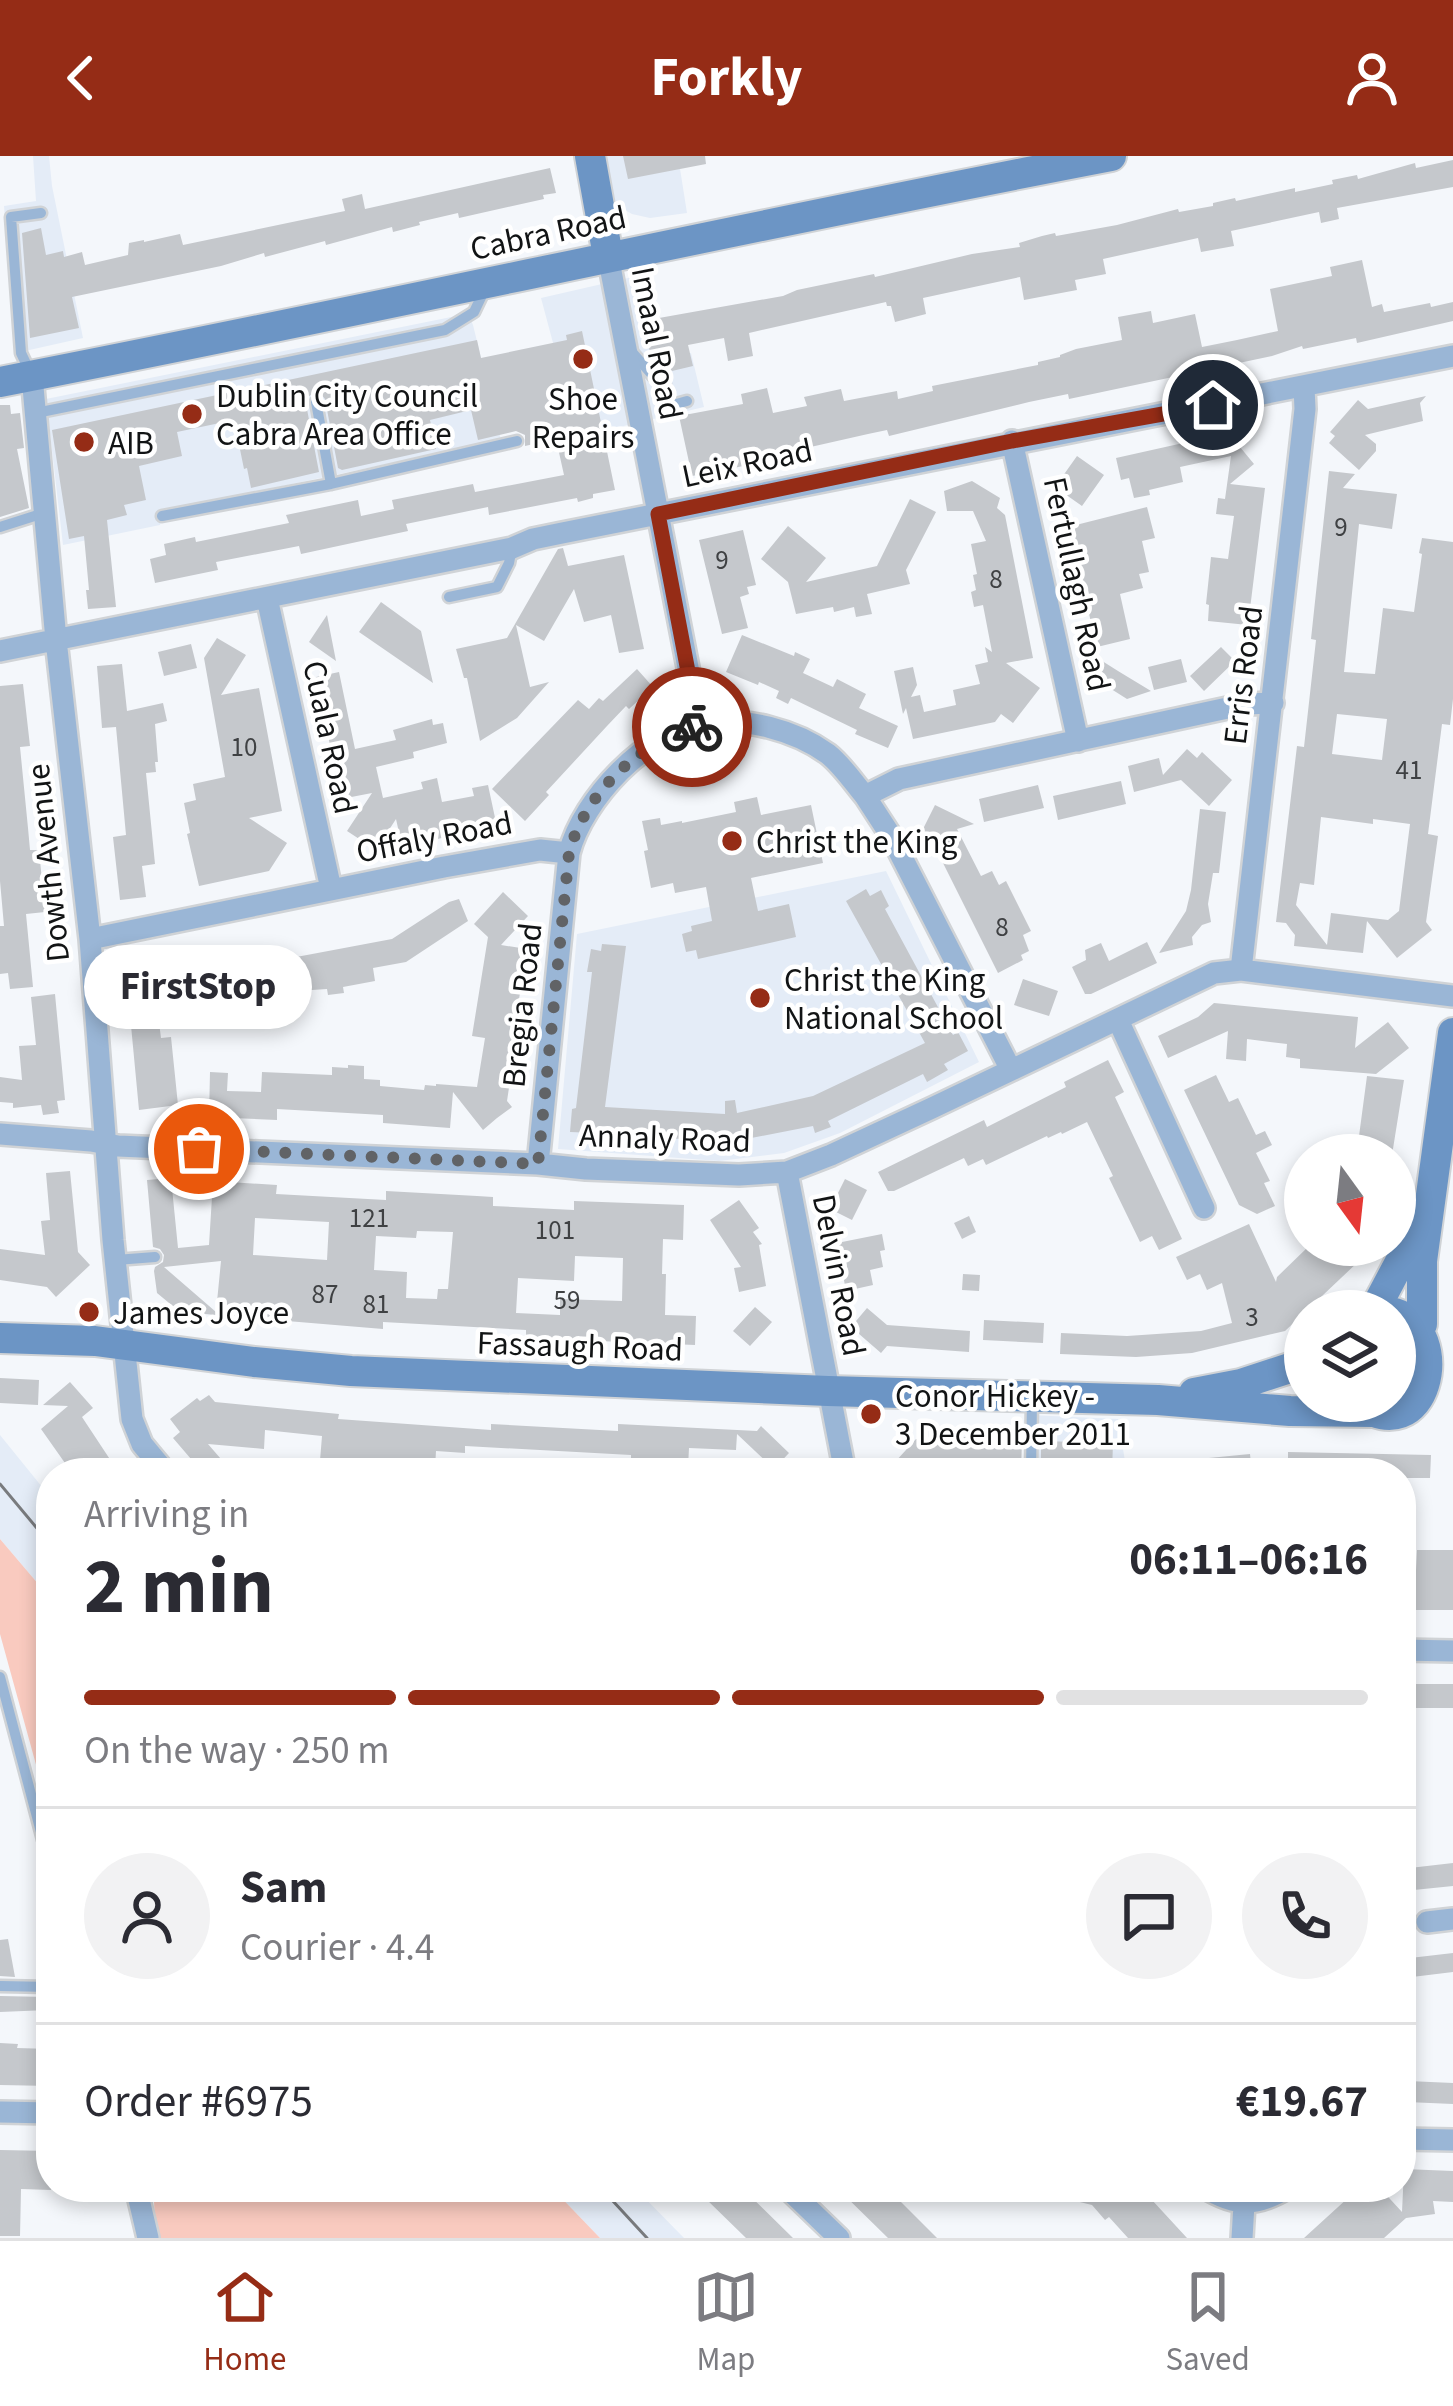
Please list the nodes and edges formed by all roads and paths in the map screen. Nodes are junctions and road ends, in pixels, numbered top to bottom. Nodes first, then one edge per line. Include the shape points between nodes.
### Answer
1 (590, 156) edge
2 (1112, 156) edge
3 (991, 168) edge
4 (41, 213) dead end
5 (608, 256) junction
6 (490, 281) junction
7 (625, 344) junction
8 (1453, 356) edge
9 (306, 358) junction
10 (310, 374) dead end
11 (32, 376) junction
12 (0, 382) edge
13 (1304, 387) junction
14 (688, 401) dead end
15 (316, 402) dead end
16 (36, 413) junction
17 (517, 441) dead end
18 (1012, 441) junction
19 (331, 484) junction
20 (44, 512) junction
21 (658, 514) junction
22 (163, 516) dead end
23 (0, 527) edge
24 (512, 548) junction
25 (449, 597) dead end
26 (267, 598) junction
27 (56, 640) junction
28 (0, 651) edge
29 (1273, 703) junction
30 (698, 724) junction
31 (1078, 741) junction
32 (865, 796) junction
33 (569, 853) junction
34 (331, 889) junction
35 (90, 939) junction
36 (1241, 970) junction
37 (1453, 996) edge
38 (1118, 1020) junction
39 (1453, 1034) edge
40 (1011, 1070) junction
41 (1448, 1112) edge
42 (0, 1134) edge
43 (105, 1143) junction
44 (538, 1164) junction
45 (787, 1172) junction
46 (1430, 1204) junction
47 (1204, 1208) dead end
48 (155, 1257) dead end
49 (115, 1260) junction
50 (1385, 1290) edge
51 (1415, 1290) edge
52 (1416, 1322) edge
53 (0, 1338) edge
54 (125, 1344) junction
55 (1284, 1370) edge
56 (1440, 1387) edge
57 (828, 1391) junction
58 (1032, 1398) junction
59 (1158, 1400) junction
60 (1284, 1410) edge
61 (154, 1458) edge
62 (841, 1458) edge
63 (1030, 1458) edge
64 (1416, 1650) edge
65 (1453, 1651) edge
66 (0, 1677) edge
67 (36, 1813) edge
68 (1453, 1919) edge
69 (1427, 1922) dead end
70 (0, 1986) edge
71 (36, 1987) edge
72 (0, 2112) edge
73 (36, 2113) edge
74 (1416, 2139) edge
75 (1453, 2140) edge
76 (140, 2202) edge
77 (802, 2202) edge
78 (1235, 2202) edge
79 (1252, 2202) edge
80 (1244, 2204) junction
81 (148, 2238) edge
82 (839, 2238) edge
83 (1242, 2238) edge

1 - 5 street
2 - 3 street, Cabra Road
3 - 5 street, Cabra Road
4 - 11 lane via 11,218 21,353
5 - 6 street, Cabra Road
5 - 7 street, Imaal Road
6 - 9 lane via 474,312 445,330
6 - 11 street, Cabra Road
7 - 14 lane via 654,377 663,375 669,406
7 - 21 street, Imaal Road
8 - 13 street, Leix Road
9 - 10 lane
9 - 16 lane
11 - 12 street, Cabra Road
11 - 16 street, Dowth Avenue
13 - 18 street, Leix Road
13 - 29 street, Erris Road
15 - 19 lane
16 - 20 street, Dowth Avenue
17 - 19 lane
18 - 21 street, Leix Road
18 - 31 street, Fertullagh Road
19 - 22 lane
20 - 23 lane
20 - 27 street, Dowth Avenue
21 - 24 street, Leix Road
21 - 30 street, Imaal Road
24 - 25 lane via 497,586
24 - 26 street, Leix Road
26 - 27 street, Leix Road
26 - 34 street, Cuala Road
27 - 28 street, Leix Road
27 - 35 street, Dowth Avenue
29 - 31 street
29 - 36 street, Erris Road
30 - 32 street via 734,722 802,738 831,756
30 - 33 street via 654,744 609,783 586,811
31 - 32 street via 899,779
32 - 40 street
33 - 34 street, Offaly Road via 541,850
33 - 44 street, Bregia Road
34 - 35 street, Offaly Road
35 - 43 street, Dowth Avenue
36 - 37 street, Annaly Road
36 - 38 street, Annaly Road via 1214,973
38 - 40 street, Annaly Road
38 - 47 street
39 - 41 street
40 - 45 street, Annaly Road
41 - 46 street
42 - 43 street, Annaly Road
43 - 44 street, Annaly Road
43 - 49 street, Dowth Avenue
44 - 45 street, Annaly Road
45 - 57 street, Delvin Road
46 - 50 street
46 - 51 street
48 - 49 lane
49 - 54 street, Dowth Avenue
52 - 56 street via 1431,1332
53 - 54 street, Fassaugh Road
54 - 57 street, Fassaugh Road via 351,1371
54 - 61 street, Dowth Avenue via 136,1435
55 - 59 street, Fassaugh Road
57 - 58 street, Fassaugh Road
57 - 62 street, Delvin Road
58 - 59 street, Fassaugh Road
58 - 63 lane
59 - 60 street, Fassaugh Road
64 - 65 street
66 - 67 lane
68 - 69 street
70 - 71 lane
72 - 73 street
74 - 75 street
76 - 81 street
77 - 82 street
78 - 80 street
79 - 80 street
80 - 83 street

